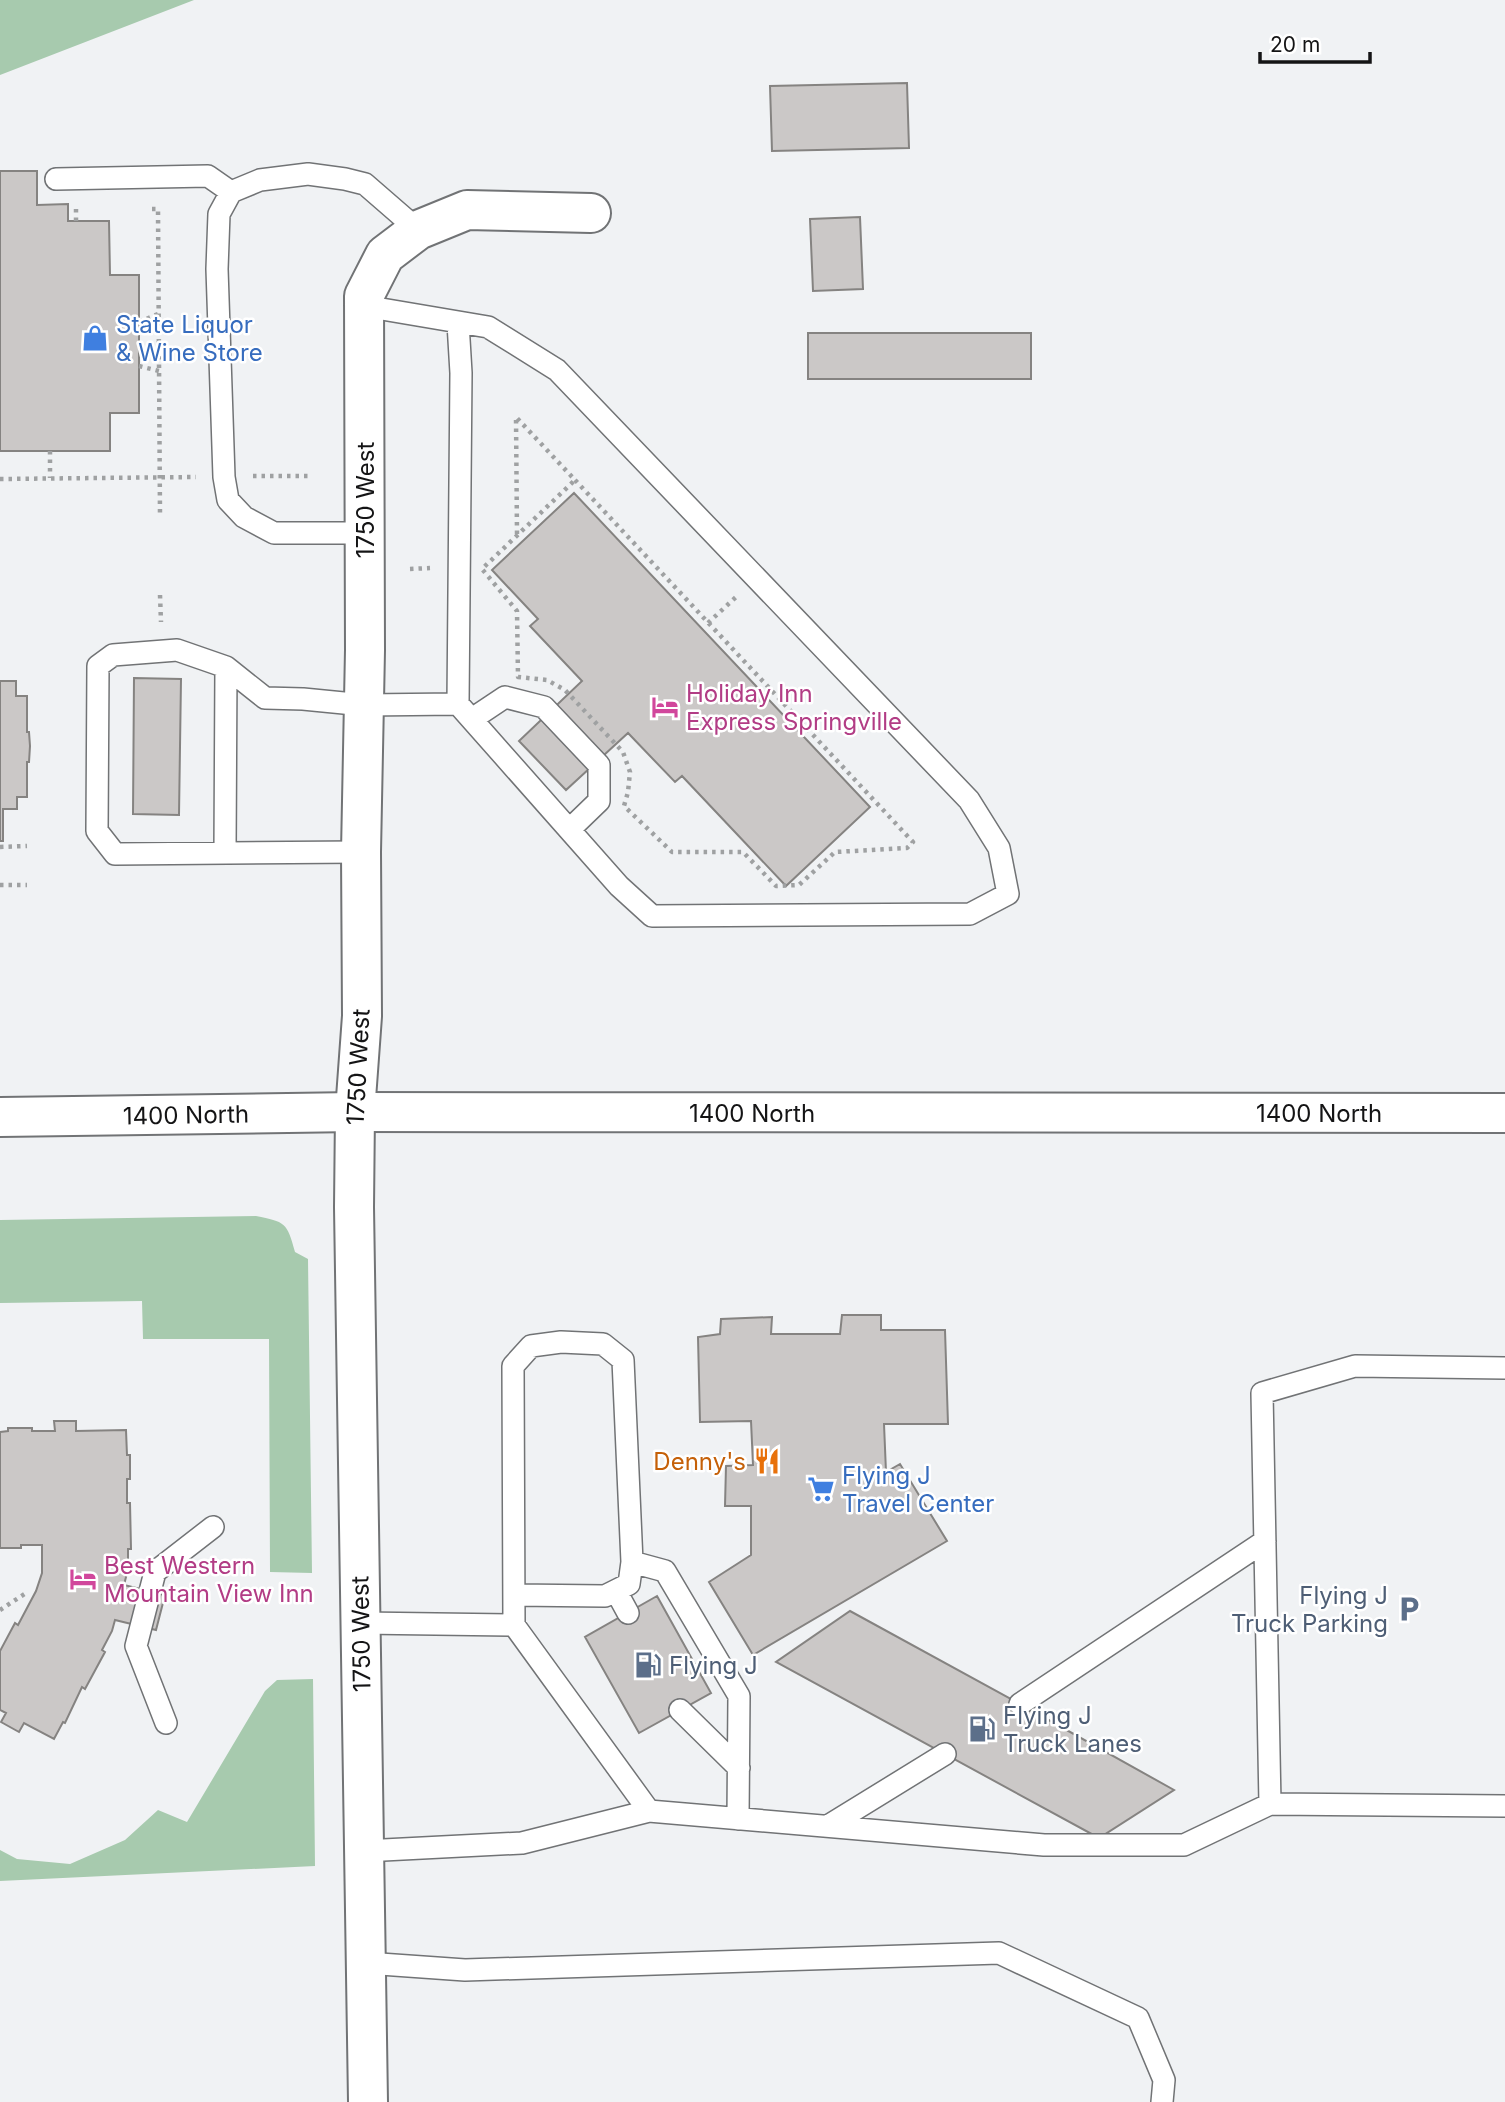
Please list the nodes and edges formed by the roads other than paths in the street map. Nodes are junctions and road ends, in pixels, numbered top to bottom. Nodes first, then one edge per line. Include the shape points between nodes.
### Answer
1 (56, 179) dead end
2 (231, 192) junction
3 (591, 213) dead end
4 (418, 230) junction
5 (364, 306) junction
6 (458, 323) junction
7 (365, 533) junction
8 (226, 667) junction
9 (364, 705) junction
10 (465, 711) junction
11 (570, 829) junction
12 (225, 852) junction
13 (361, 852) junction
14 (355, 1112) junction
15 (1505, 1112) edge
16 (0, 1117) edge
17 (1505, 1368) edge
18 (213, 1528) dead end
19 (1265, 1541) junction
20 (632, 1562) junction
21 (616, 1591) junction
22 (514, 1595) junction
23 (628, 1613) dead end
24 (361, 1623) junction
25 (514, 1625) junction
26 (1020, 1704) dead end
27 (680, 1710) dead end
28 (166, 1723) dead end
29 (945, 1754) dead end
30 (739, 1768) junction
31 (1270, 1804) junction
32 (1505, 1806) edge
33 (649, 1811) junction
34 (738, 1819) junction
35 (828, 1826) junction
36 (364, 1851) junction
37 (366, 1963) junction
38 (368, 2102) edge
39 (1162, 2102) edge

1 - 2 lane via 208,176
2 - 4 lane via 260,180 308,174 345,179 365,184
2 - 7 lane via 219,214 217,269 228,500 244,517 274,533
3 - 4 street, 1750 West via 467,210
4 - 5 street, 1750 West via 385,255 364,296
5 - 6 lane
5 - 7 street, 1750 West
6 - 10 lane
6 - 11 lane via 488,327 558,370 970,800 999,848 1008,894 970,914 652,916
7 - 9 street, 1750 West
8 - 9 lane via 265,698
8 - 12 lane
8 - 12 lane via 177,650 113,655 97,666 97,831 115,854
9 - 10 lane
9 - 13 street, 1750 West
10 - 11 lane
10 - 11 lane via 505,698 544,707 599,765 599,801
12 - 13 lane
13 - 14 street, 1750 West via 362,1017
14 - 15 street, 1400 North
14 - 16 street, 1400 North
14 - 24 street, 1750 West
17 - 19 lane via 1355,1366 1262,1393
18 - 28 lane via 155,1572 136,1646
19 - 26 lane
19 - 31 lane
20 - 21 lane via 629,1584
20 - 22 lane via 623,1360 603,1344 531,1346 513,1366
20 - 30 lane via 665,1571 739,1696
21 - 22 lane via 606,1596
21 - 23 lane
22 - 25 lane
24 - 25 lane
24 - 36 street, 1750 West
25 - 33 lane
27 - 30 lane
29 - 35 lane
30 - 34 lane
31 - 32 lane
31 - 35 lane via 1184,1845 1044,1845
33 - 34 lane
33 - 36 lane via 522,1843
34 - 35 lane
36 - 37 street, 1750 West
37 - 38 street, 1750 West
37 - 39 lane via 465,1970 999,1953 1138,2018 1164,2080

